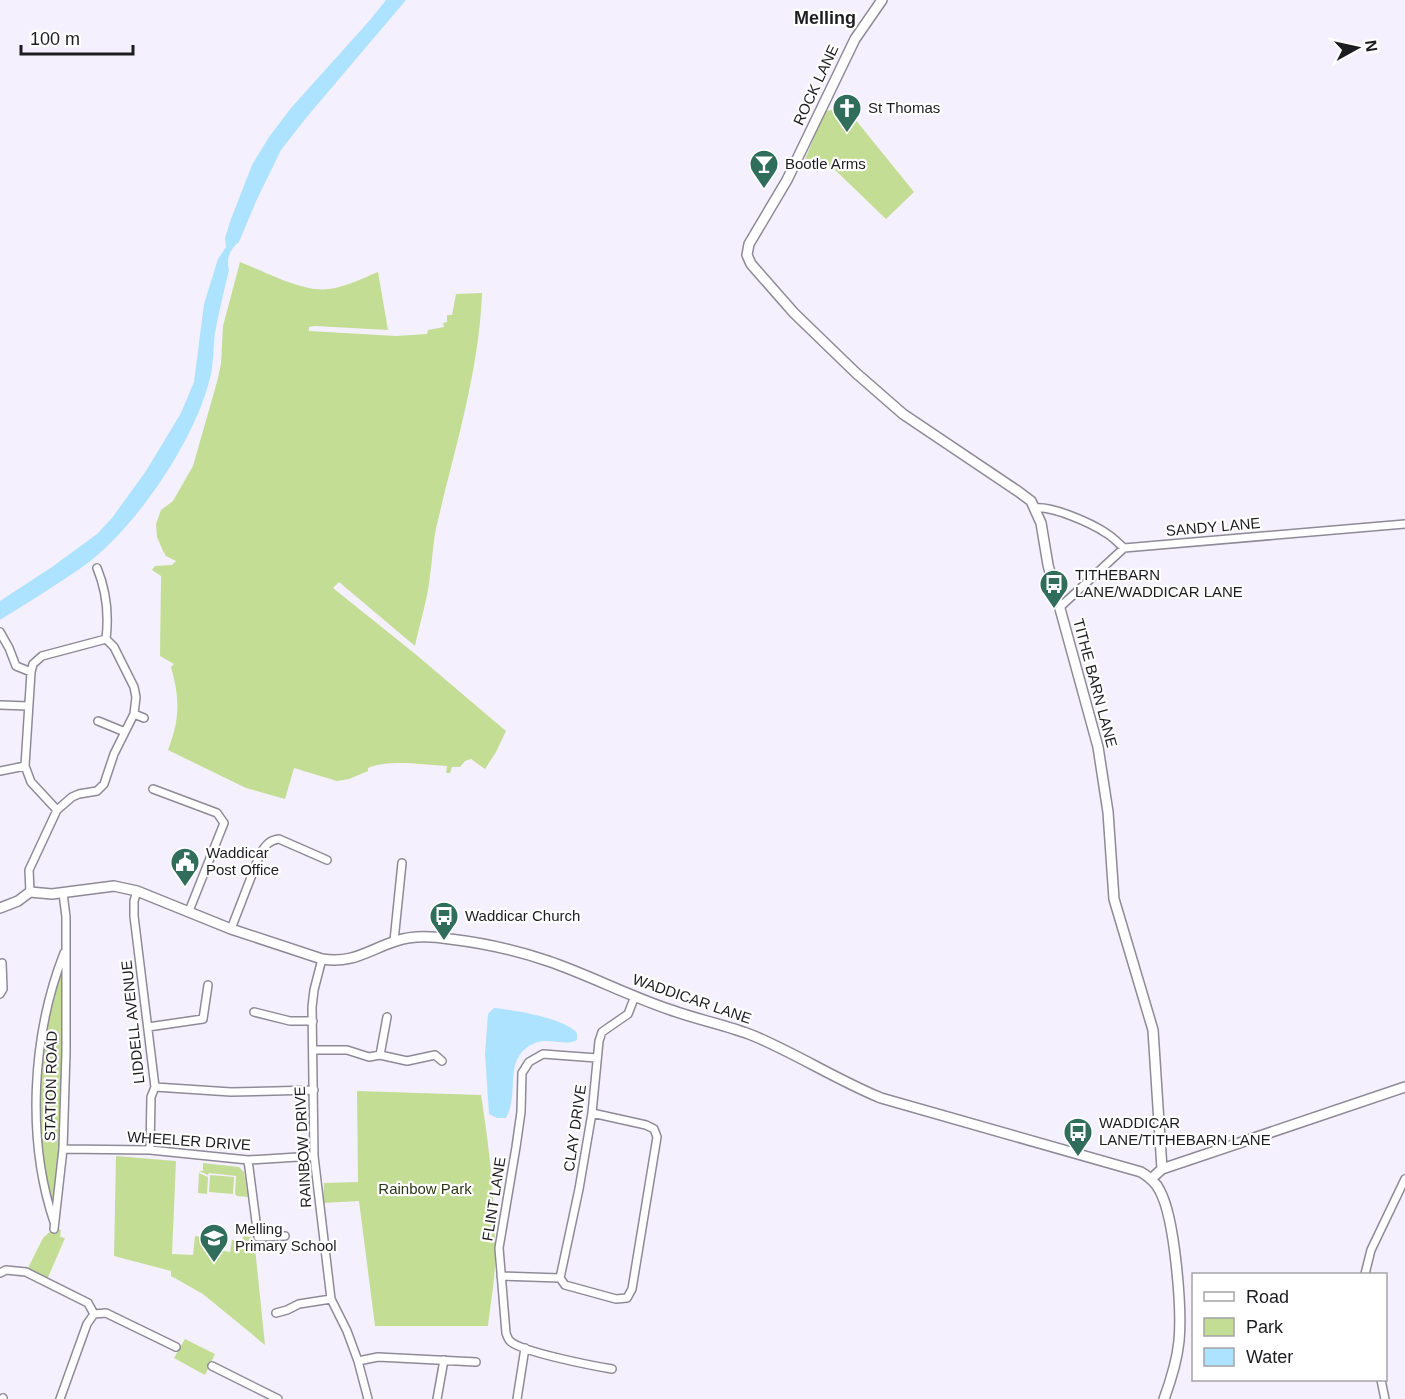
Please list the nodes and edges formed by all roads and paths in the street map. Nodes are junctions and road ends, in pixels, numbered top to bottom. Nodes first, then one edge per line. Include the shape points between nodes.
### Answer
1 (882, 0) edge
2 (1035, 508) junction
3 (1405, 524) edge
4 (1124, 549) junction
5 (97, 568) dead end
6 (1059, 608) junction
7 (0, 632) edge
8 (106, 639) junction
9 (31, 672) junction
10 (0, 705) edge
11 (28, 706) junction
12 (135, 714) junction
13 (144, 718) dead end
14 (98, 721) dead end
15 (125, 732) junction
16 (25, 766) junction
17 (0, 771) edge
18 (153, 789) dead end
19 (57, 810) junction
20 (327, 860) dead end
21 (402, 863) dead end
22 (137, 891) junction
23 (30, 892) junction
24 (63, 893) junction
25 (0, 908) edge
26 (189, 911) junction
27 (231, 929) junction
28 (394, 942) junction
29 (66, 948) junction
30 (322, 959) junction
31 (2, 963) dead end
32 (208, 985) dead end
33 (0, 994) edge
34 (635, 996) junction
35 (254, 1012) dead end
36 (387, 1017) dead end
37 (313, 1021) junction
38 (148, 1027) junction
39 (314, 1050) junction
40 (380, 1055) junction
41 (597, 1058) junction
42 (442, 1060) dead end
43 (155, 1086) junction
44 (1405, 1087) edge
45 (314, 1089) junction
46 (592, 1113) junction
47 (63, 1149) junction
48 (150, 1150) junction
49 (314, 1156) junction
50 (248, 1160) junction
51 (1162, 1169) junction
52 (1151, 1179) junction
53 (1405, 1179) edge
54 (47, 1199) junction
55 (59, 1199) junction
56 (285, 1236) dead end
57 (0, 1273) edge
58 (1365, 1273) edge
59 (501, 1276) junction
60 (560, 1278) junction
61 (331, 1299) junction
62 (276, 1313) dead end
63 (94, 1314) junction
64 (176, 1347) dead end
65 (525, 1348) junction
66 (444, 1360) junction
67 (358, 1361) junction
68 (476, 1362) dead end
69 (213, 1366) dead end
70 (612, 1369) dead end
71 (1381, 1381) edge
72 (60, 1399) edge
73 (278, 1399) edge
74 (369, 1399) edge
75 (437, 1399) edge
76 (517, 1399) edge
77 (1164, 1399) edge
78 (1385, 1399) edge

1 - 2 street, ROCK LANE via 855,39 784,186 749,244 747,255 794,314 856,373 903,414 979,464
2 - 4 street via 1049,509 1098,528
2 - 6 street, TITHE BARN LANE
3 - 4 street, SANDY LANE
4 - 6 street
5 - 8 street via 104,586
6 - 51 street, TITHE BARN LANE via 1098,747 1108,812 1114,898 1153,1030
7 - 9 street via 16,666
8 - 9 street via 42,656
8 - 12 street via 134,687
9 - 11 street
10 - 11 street
11 - 16 street
12 - 13 street
12 - 15 street
14 - 15 street
15 - 19 street via 104,784 72,797
16 - 17 street
16 - 19 street via 31,782
18 - 26 street via 217,813 224,823
19 - 23 street via 29,870
20 - 27 street via 279,839 273,840 260,854
21 - 28 street
22 - 24 street, WADDICAR LANE via 114,886
22 - 26 street, WADDICAR LANE
22 - 38 street, LIDDELL AVENUE via 134,916
23 - 24 street, WADDICAR LANE
23 - 25 street via 18,902
24 - 29 street, STATION ROAD
26 - 27 street, WADDICAR LANE
27 - 30 street, WADDICAR LANE
28 - 30 street, WADDICAR LANE via 354,959
28 - 34 street, WADDICAR LANE via 435,937 517,952
29 - 47 street, STATION ROAD
29 - 54 street, STATION ROAD via 46,1009 38,1070 38,1157
30 - 37 street, RAINBOW DRIVE via 314,990
31 - 33 street
32 - 38 street via 203,1018
34 - 41 street, CLAY DRIVE via 628,1014 602,1032
34 - 52 street, WADDICAR LANE via 755,1036 881,1098 1133,1169
35 - 37 street via 290,1021
36 - 40 street
37 - 39 street, RAINBOW DRIVE
38 - 43 street, LIDDELL AVENUE
39 - 40 street
39 - 45 street, RAINBOW DRIVE
40 - 42 street via 407,1060 435,1055
41 - 46 street, CLAY DRIVE
41 - 59 street, FLINT LANE via 543,1054 529,1062 522,1073 521,1112 500,1248
43 - 45 street via 231,1092
43 - 48 street, LIDDELL AVENUE via 151,1097
44 - 51 street
45 - 49 street, RAINBOW DRIVE
46 - 60 street, CLAY DRIVE
46 - 60 street via 646,1125 654,1129 657,1137 632,1289 627,1298 616,1299 565,1285
47 - 48 street, WHEELER DRIVE
47 - 55 street, STATION ROAD
48 - 50 street, WHEELER DRIVE
49 - 50 street, WHEELER DRIVE
49 - 61 street, RAINBOW DRIVE
50 - 56 street via 258,1237
51 - 52 street
52 - 77 street via 1162,1196 1169,1219 1179,1307 1177,1356
53 - 58 street via 1371,1250
54 - 55 street
54 - 55 street, STATION ROAD via 55,1226
57 - 63 street via 26,1272 88,1304
59 - 60 street
59 - 65 street, FLINT LANE via 506,1332 510,1341
61 - 62 street via 299,1304
61 - 67 street, RAINBOW DRIVE
63 - 64 street via 106,1313
63 - 72 street
65 - 70 street, FLINT LANE
65 - 76 street
66 - 67 street via 378,1357
66 - 68 street
66 - 75 street
67 - 74 street, RAINBOW DRIVE
69 - 73 street
71 - 78 street

